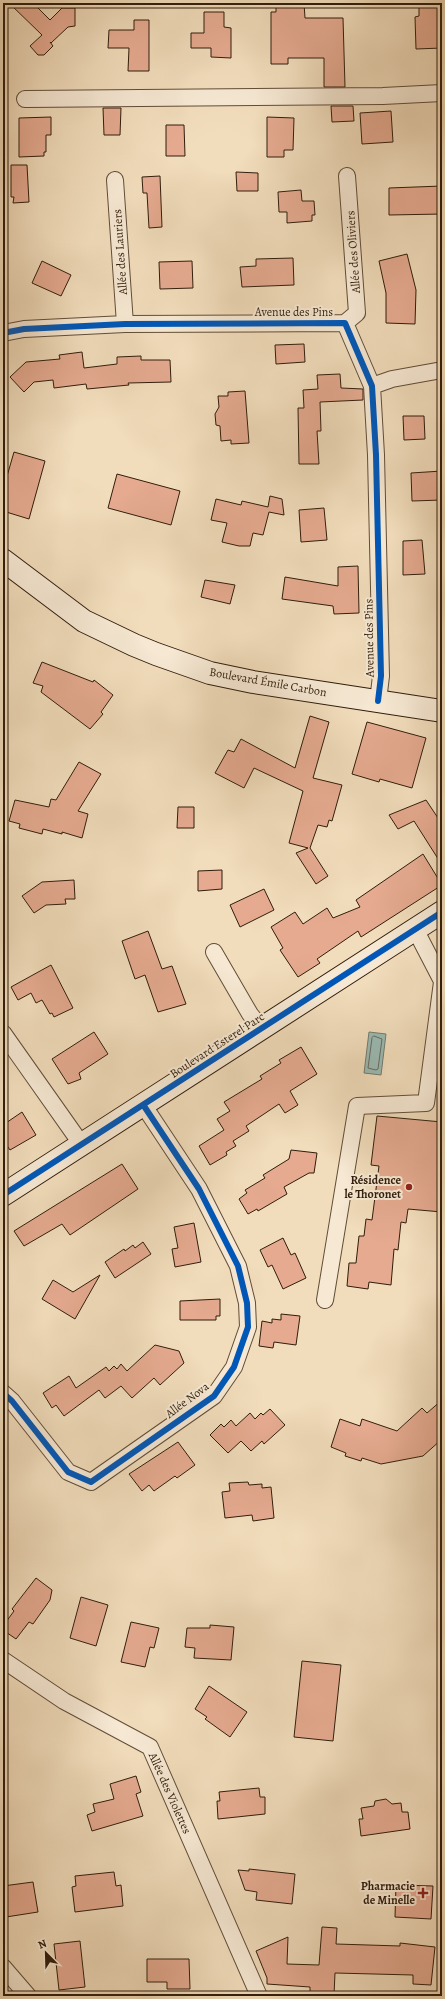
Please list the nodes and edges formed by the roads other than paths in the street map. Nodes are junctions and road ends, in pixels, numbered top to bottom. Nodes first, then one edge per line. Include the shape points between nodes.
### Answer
1 (442, 93) edge
2 (25, 99) dead end
3 (347, 176) dead end
4 (115, 180) dead end
5 (345, 323) junction
6 (125, 324) junction
7 (3, 334) edge
8 (442, 370) edge
9 (372, 386) junction
10 (3, 560) edge
11 (378, 701) junction
12 (442, 711) edge
13 (442, 912) edge
14 (415, 929) junction
15 (214, 952) dead end
16 (442, 982) edge
17 (262, 1029) junction
18 (3, 1033) edge
19 (144, 1106) junction
20 (82, 1145) junction
21 (3, 1195) edge
22 (325, 1300) dead end
23 (3, 1393) edge
24 (3, 1660) edge
25 (3, 1967) edge
26 (28, 1996) edge
27 (259, 1996) edge

1 - 2 street via 383,96
3 - 5 street, Allée des Oliviers via 357,312
4 - 6 street, Allée des Lauriers
5 - 6 street, Avenue des Pins
5 - 9 street, Avenue des Pins
6 - 7 street, Avenue des Pins via 24,329
8 - 9 street via 392,379
9 - 11 street, Avenue des Pins via 381,676
10 - 11 street, Boulevard Émile Carbon via 84,621 156,654 210,673
11 - 12 street, Boulevard Émile Carbon
13 - 14 street, Boulevard Esterel Parc
14 - 16 street
14 - 17 street, Boulevard Esterel Parc
15 - 17 street via 250,1014
16 - 22 street via 426,1103 357,1106
17 - 19 street, Boulevard Esterel Parc
18 - 20 street
19 - 20 street, Boulevard Esterel Parc
19 - 23 street, Allée Nova via 199,1188 238,1266 247,1303 248,1327 234,1367 214,1396 91,1482 68,1472
20 - 21 street, Boulevard Esterel Parc
24 - 27 street, Allée des Violettes via 64,1701 150,1747
25 - 26 street

